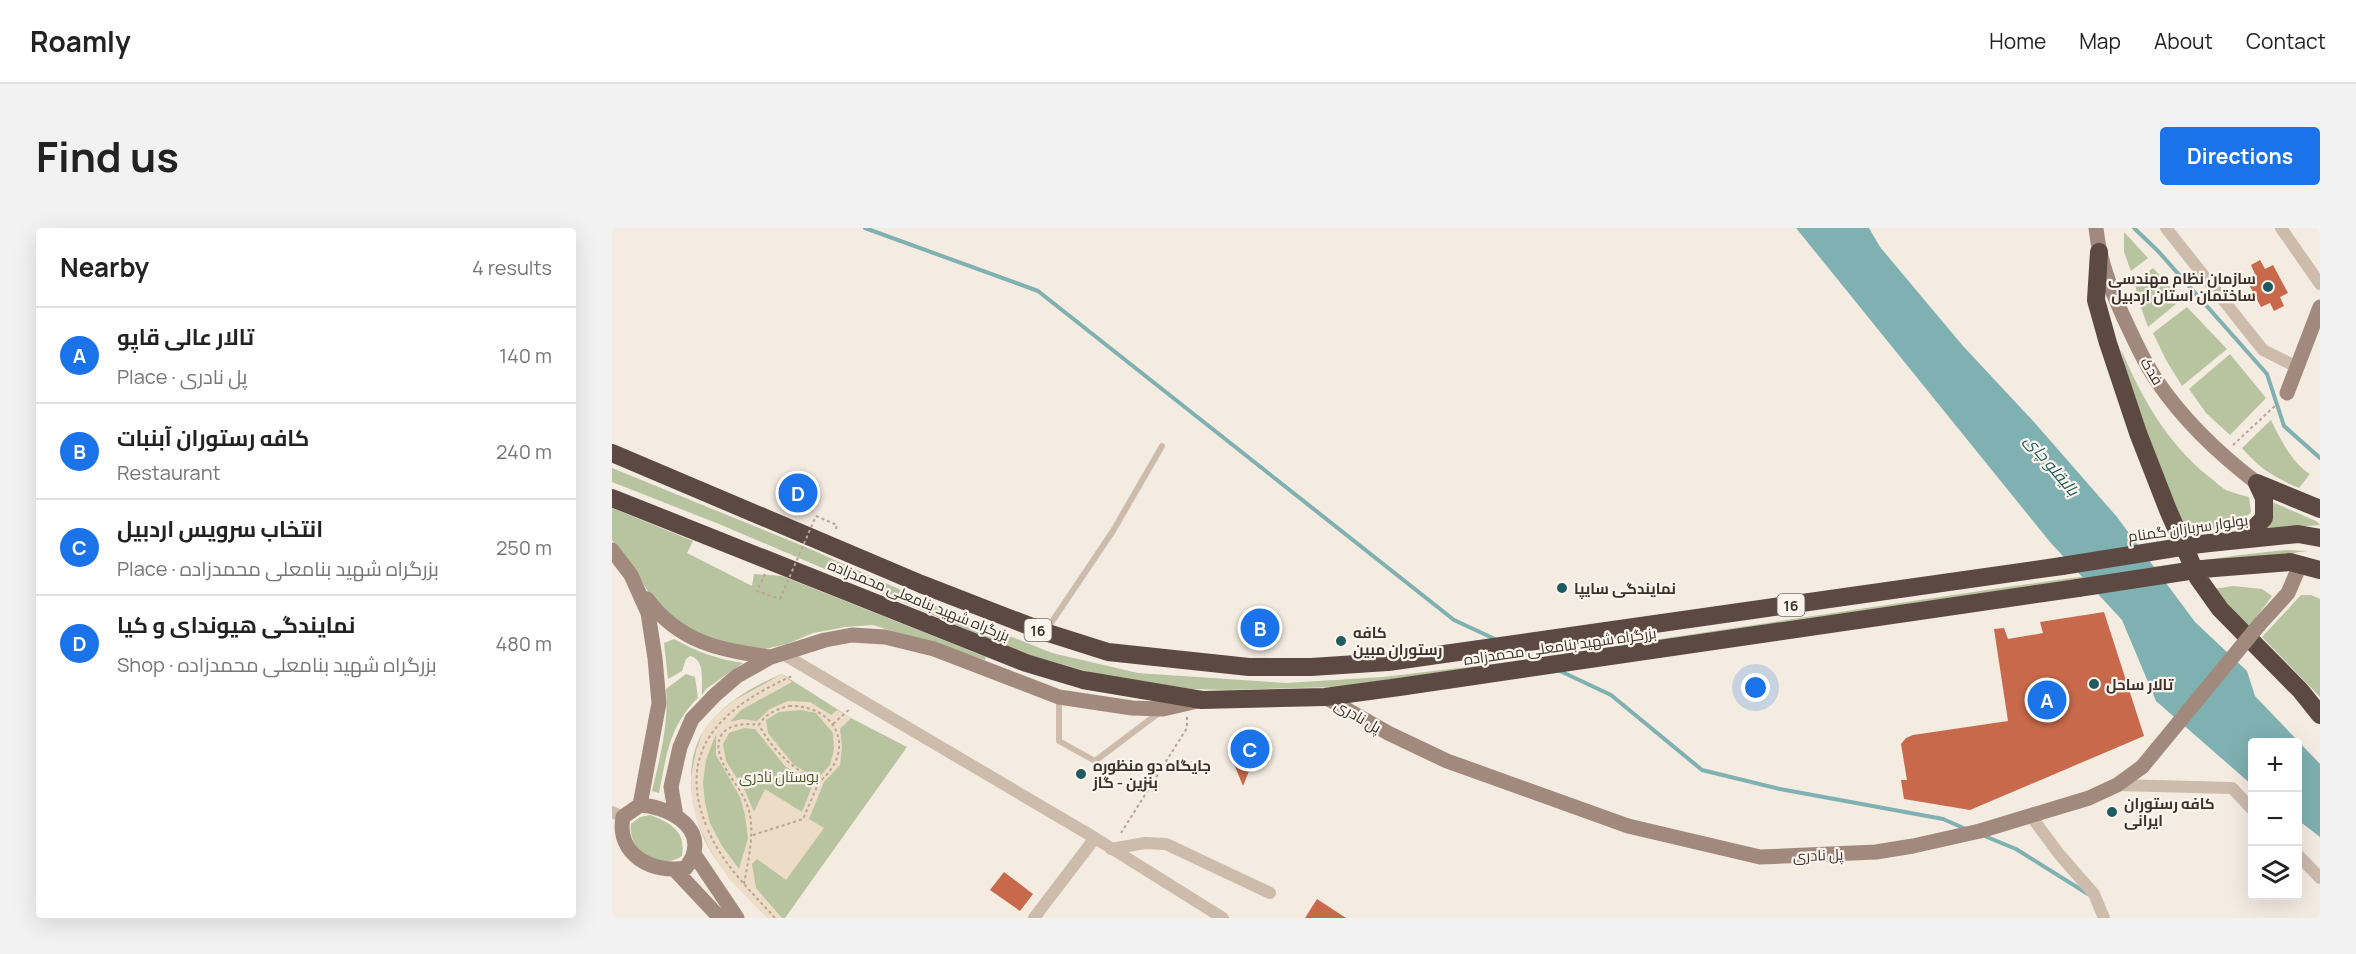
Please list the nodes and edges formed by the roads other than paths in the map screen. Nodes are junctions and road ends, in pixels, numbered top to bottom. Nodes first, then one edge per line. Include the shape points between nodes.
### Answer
1 (2096, 228) edge
2 (2166, 228) edge
3 (2281, 228) edge
4 (2099, 252) junction
5 (2320, 284) edge
6 (2320, 307) edge
7 (2297, 367) junction
8 (2287, 393) road end
9 (1162, 446) dead end
10 (612, 453) edge
11 (2257, 483) junction
12 (612, 498) edge
13 (2320, 509) edge
14 (2246, 537) junction
15 (2320, 538) edge
16 (612, 550) edge
17 (2300, 565) junction
18 (2062, 566) joint
19 (2320, 570) edge
20 (634, 582) junction
21 (1045, 632) junction
22 (777, 655) junction
23 (1059, 697) junction
24 (1325, 697) junction
25 (1194, 703) junction
26 (1163, 710) junction
27 (2320, 715) edge
28 (2117, 785) junction
29 (2248, 804) edge
30 (640, 805) junction
31 (618, 814) edge
32 (675, 816) junction
33 (2031, 816) junction
34 (1095, 838) junction
35 (617, 839) edge
36 (1111, 849) junction
37 (694, 854) junction
38 (2302, 859) edge
39 (675, 870) junction
40 (2320, 878) edge
41 (1270, 893) dead end
42 (720, 918) edge
43 (737, 918) edge
44 (1034, 918) edge
45 (1223, 918) edge
46 (2104, 918) edge

1 - 4 street, فدک
2 - 7 street via 2263,350
3 - 5 street
4 - 11 street, فدک via 2111,290 2156,381 2199,433
4 - 27 highway via 2096,300 2108,343 2138,433 2198,578 2220,609
6 - 7 street
7 - 8 street
9 - 21 lane via 1113,531
10 - 21 highway, بزرگراه شهید بنامعلی محمدزاده / 16 via 921,584
11 - 13 highway
11 - 14 highway via 2264,498 2264,518
12 - 25 highway, بزرگراه شهید بنامعلی محمدزاده / 16 via 1026,663 1083,680
14 - 15 highway, بولوار سربازان گمنام / 16 via 2298,534
14 - 18 highway, بولوار سربازان گمنام / 16, bridge
16 - 20 street
17 - 19 highway, 16
17 - 24 highway, بزرگراه شهید بنامعلی محمدزاده / 16, bridge via 2290,562 2202,569
17 - 28 street, پل نادری, bridge via 2288,593 2142,767
18 - 21 highway, بزرگراه شهید بنامعلی محمدزاده / 16 via 1388,662 1311,667 1249,667 1108,652
20 - 22 street via 670,625 696,641 728,651
20 - 30 street via 648,613 658,703
22 - 23 street via 852,635 885,637 934,649
22 - 32 street via 737,676 692,719 680,747 671,787
22 - 34 street via 808,668
23 - 26 street
23 - 26 lane via 1059,741 1095,761
24 - 25 highway, بزرگراه شهید بنامعلی محمدزاده / 16
24 - 33 street, پل نادری via 1447,761 1628,826 1760,857 1876,852 1980,831
25 - 26 street
28 - 29 street via 2232,788
28 - 33 street, پل نادری
30 - 31 street
30 - 32 street via 666,809
31 - 35 street via 621,829
32 - 37 street via 690,831
33 - 46 street via 2094,894
34 - 36 street
34 - 44 street
35 - 39 street via 634,856 653,866
36 - 41 street via 1166,844
36 - 45 street
37 - 39 street via 686,868
37 - 43 street
38 - 40 street
39 - 42 street

